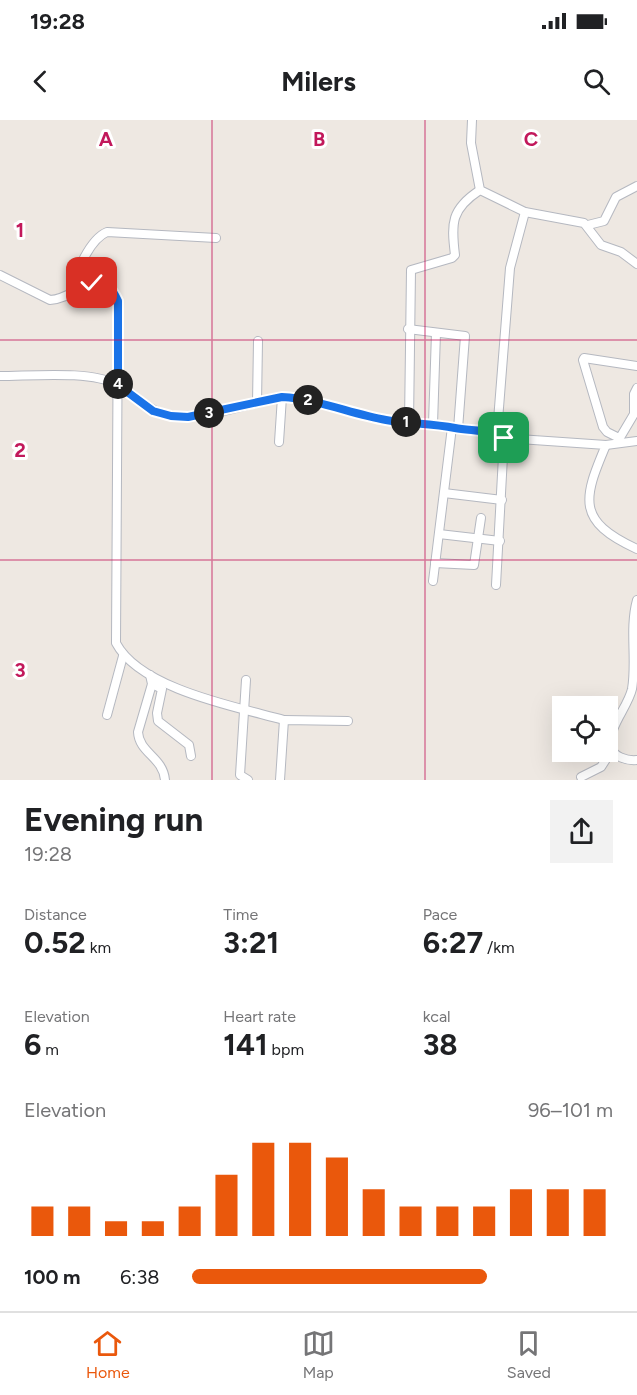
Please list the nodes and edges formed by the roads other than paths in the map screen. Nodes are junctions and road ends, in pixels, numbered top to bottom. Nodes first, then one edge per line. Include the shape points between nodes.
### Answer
1 (472, 120) edge
2 (637, 186) edge
3 (480, 190) junction
4 (525, 212) junction
5 (588, 225) junction
6 (216, 238) dead end
7 (637, 264) edge
8 (0, 275) edge
9 (72, 292) junction
10 (408, 330) junction
11 (436, 333) junction
12 (258, 341) dead end
13 (637, 366) edge
14 (0, 376) edge
15 (118, 385) junction
16 (637, 388) edge
17 (282, 397) junction
18 (257, 403) junction
19 (409, 423) junction
20 (433, 424) junction
21 (455, 428) junction
22 (501, 435) junction
23 (618, 440) junction
24 (637, 441) edge
25 (279, 442) dead end
26 (606, 445) junction
27 (444, 493) junction
28 (502, 500) junction
29 (481, 518) dead end
30 (439, 534) junction
31 (478, 538) junction
32 (500, 541) junction
33 (637, 549) edge
34 (435, 562) junction
35 (433, 581) dead end
36 (496, 585) dead end
37 (637, 600) edge
38 (123, 656) junction
39 (151, 680) junction
40 (246, 680) dead end
41 (244, 709) junction
42 (107, 716) dead end
43 (284, 720) junction
44 (348, 721) dead end
45 (618, 722) edge
46 (618, 754) edge
47 (191, 756) dead end
48 (637, 760) edge
49 (604, 762) edge
50 (581, 777) dead end
51 (165, 780) edge
52 (249, 780) edge
53 (280, 780) edge

1 - 3 street via 471,143
2 - 5 street via 616,196 604,221
3 - 4 street
3 - 10 street via 468,198 453,219 455,255 411,270
4 - 5 street
4 - 22 street via 510,268
5 - 7 street via 601,245 621,252
6 - 9 street via 107,232 99,236
8 - 9 street via 44,298 57,299
9 - 15 street via 103,282 113,289 118,301
10 - 11 street
10 - 19 street
11 - 20 street
11 - 21 street via 465,336
12 - 18 street
13 - 23 street via 583,360 603,427
14 - 15 street via 68,376
15 - 18 street via 153,411 171,416 188,417
15 - 38 street via 116,643
16 - 23 street via 634,414
17 - 18 street
17 - 19 street
17 - 25 street
19 - 20 street
20 - 21 street
21 - 22 street
21 - 27 street
22 - 26 street
22 - 28 street
23 - 24 street
23 - 26 street
26 - 33 street via 589,487 589,507 606,531
27 - 28 street
27 - 30 street
28 - 32 street
29 - 31 street
30 - 31 street
30 - 34 street
31 - 32 street
31 - 34 street via 472,566
32 - 36 street
34 - 35 street
37 - 45 street via 634,679
38 - 39 street
38 - 42 street
39 - 41 street
39 - 47 street via 162,689 158,721 189,745
39 - 51 street via 138,741 162,765
40 - 41 street
41 - 43 street
41 - 52 street via 240,775
43 - 44 street
43 - 53 street
46 - 48 street via 626,760
49 - 50 street

